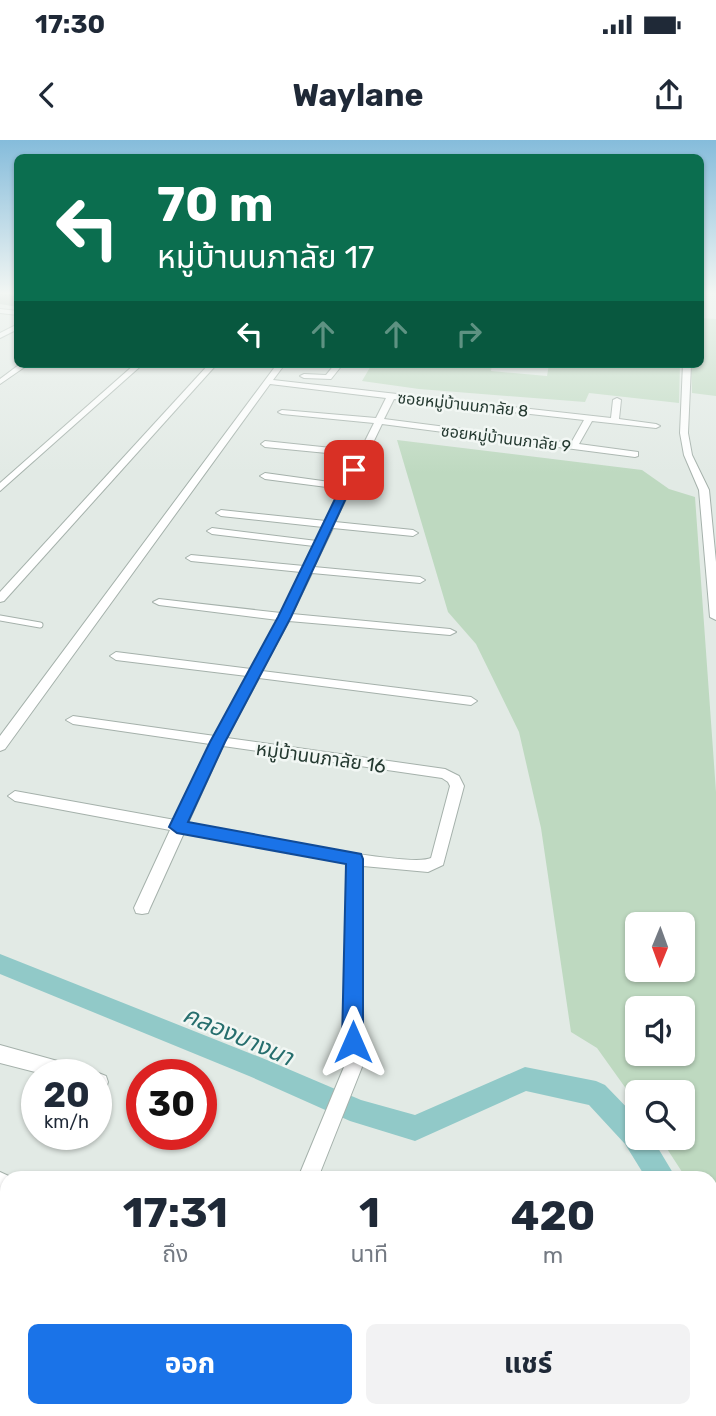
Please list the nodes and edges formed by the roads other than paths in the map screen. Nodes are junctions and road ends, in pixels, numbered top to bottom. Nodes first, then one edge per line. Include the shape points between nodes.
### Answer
1 (19, 368) edge
2 (135, 368) edge
3 (209, 368) edge
4 (336, 368) edge
5 (687, 368) edge
6 (275, 373) edge
7 (0, 382) edge
8 (391, 396) junction
9 (617, 400) dead end
10 (282, 412) dead end
11 (589, 419) junction
12 (378, 421) junction
13 (615, 422) junction
14 (656, 426) dead end
15 (265, 444) dead end
16 (573, 447) junction
17 (362, 454) junction
18 (635, 454) dead end
19 (265, 476) dead end
20 (345, 487) junction
21 (0, 488) edge
22 (221, 513) dead end
23 (330, 524) junction
24 (212, 531) dead end
25 (413, 533) dead end
26 (320, 544) junction
27 (191, 558) dead end
28 (307, 569) junction
29 (419, 580) dead end
30 (0, 599) edge
31 (159, 602) dead end
32 (285, 617) junction
33 (716, 617) edge
34 (0, 618) edge
35 (40, 625) dead end
36 (450, 632) dead end
37 (116, 656) dead end
38 (254, 675) junction
39 (471, 701) dead end
40 (73, 720) dead end
41 (218, 742) junction
42 (0, 746) edge
43 (15, 796) dead end
44 (177, 827) junction
45 (355, 859) junction
46 (142, 908) dead end
47 (0, 1055) edge
48 (21, 1061) edge
49 (310, 1171) edge

1 - 7 street
2 - 21 street
3 - 30 street
4 - 6 street via 328,377
5 - 33 street via 684,437 689,457 702,477
6 - 8 street, ซอยหมู่บ้านนภาลัย 8
6 - 42 street
8 - 11 street, ซอยหมู่บ้านนภาลัย 8
8 - 12 street
9 - 13 street
10 - 12 street, ซอยหมู่บ้านนภาลัย 9
11 - 13 street, ซอยหมู่บ้านนภาลัย 8
11 - 16 street
12 - 16 street, ซอยหมู่บ้านนภาลัย 9
12 - 17 street
13 - 14 street, ซอยหมู่บ้านนภาลัย 8
15 - 17 street
16 - 18 street, ซอยหมู่บ้านนภาลัย 9
17 - 20 street
19 - 20 street
20 - 23 street
22 - 23 street
23 - 25 street
23 - 26 street
24 - 26 street
26 - 28 street
27 - 28 street
28 - 29 street
28 - 32 street
31 - 32 street
32 - 36 street
32 - 38 street
34 - 35 lane
37 - 38 street
38 - 39 street
38 - 41 street
40 - 41 street, หมู่บ้านนภาลัย 16
41 - 44 street
41 - 45 street, หมู่บ้านนภาลัย 16 via 445,774 454,779 457,786 438,861 414,866
43 - 44 street
44 - 45 street
44 - 46 street
45 - 49 street via 353,1067
47 - 48 street

